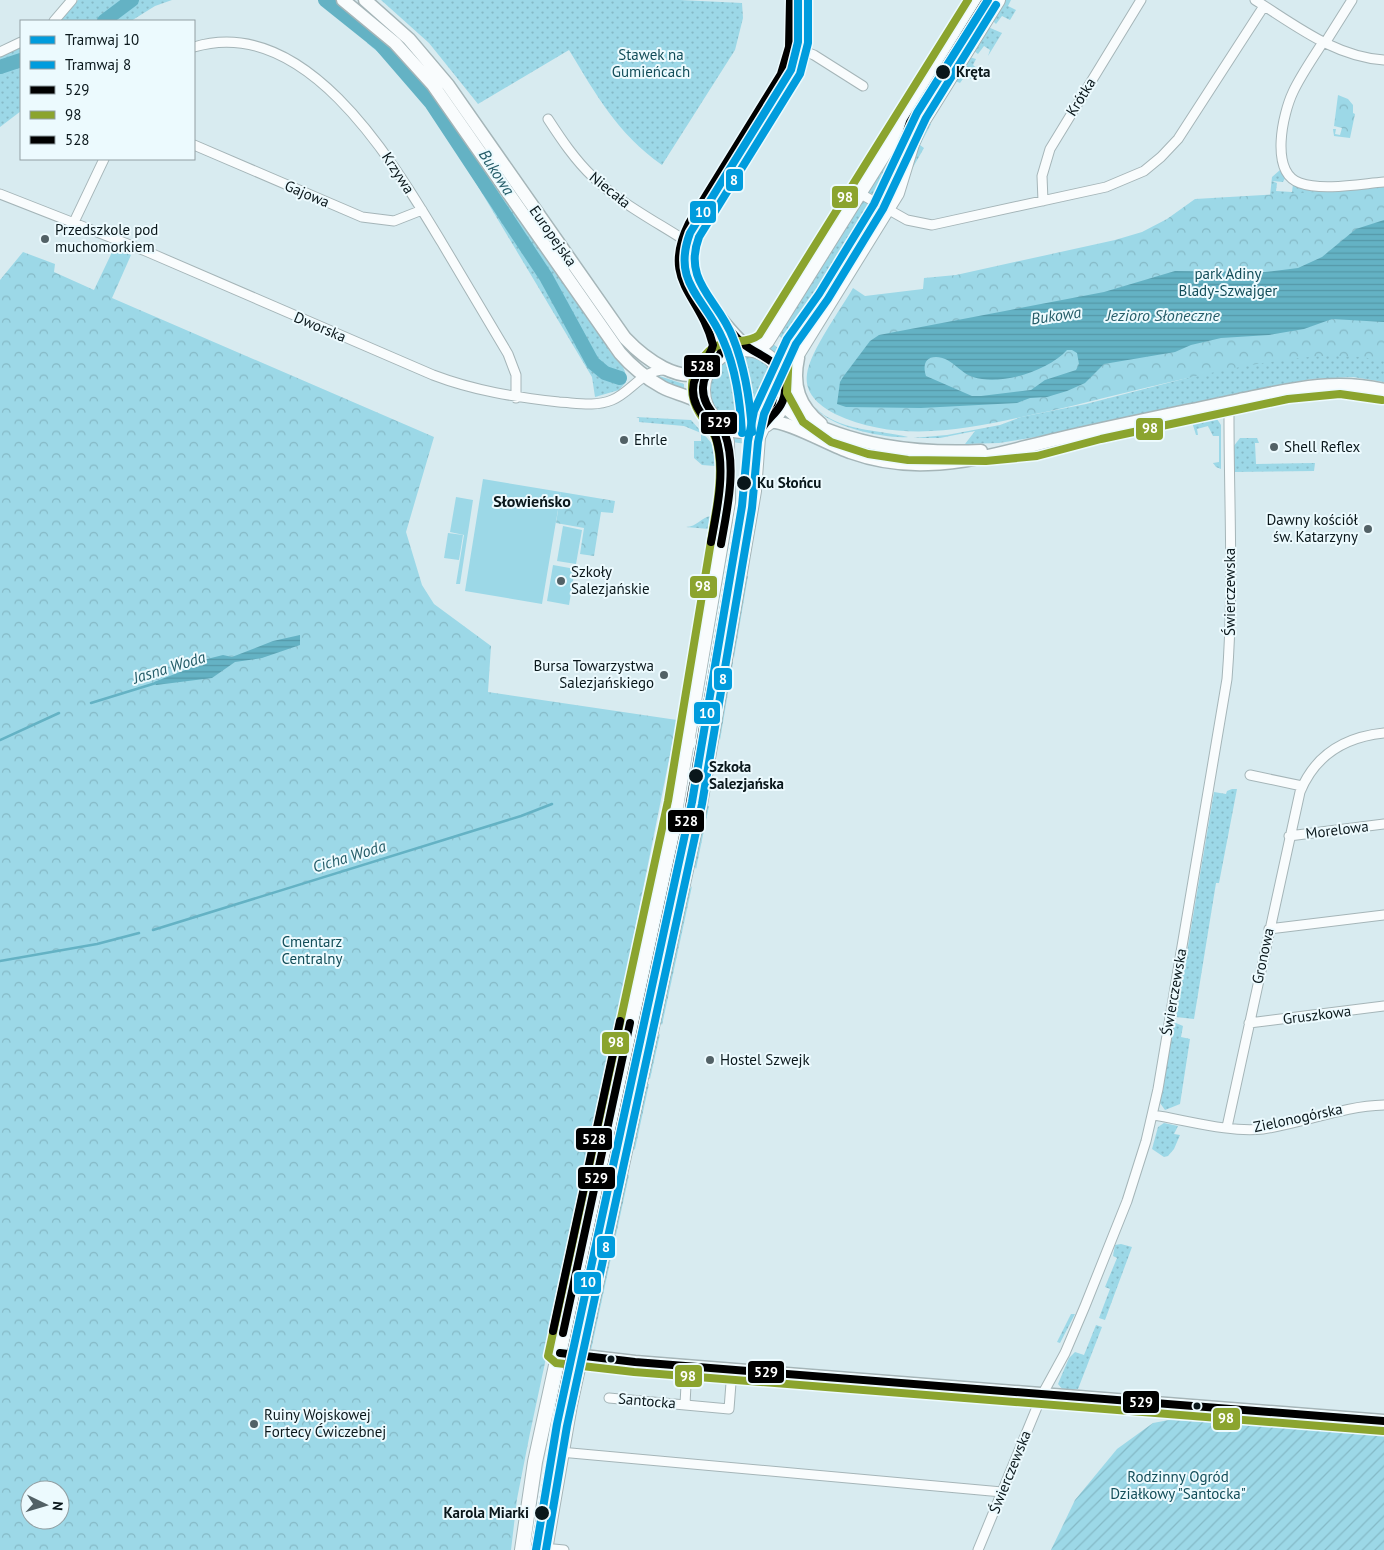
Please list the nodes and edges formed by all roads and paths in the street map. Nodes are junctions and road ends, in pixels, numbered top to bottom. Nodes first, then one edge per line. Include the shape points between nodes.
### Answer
1 (72, 0) edge
2 (343, 0) edge
3 (365, 0) edge
4 (800, 0) edge
5 (980, 0) edge
6 (998, 0) edge
7 (1141, 0) edge
8 (1255, 0) edge
9 (1352, 0) edge
10 (1264, 6) junction
11 (55, 20) edge
12 (20, 42) edge
13 (1324, 43) junction
14 (195, 47) edge
15 (799, 49) junction
16 (0, 52) edge
17 (1384, 60) edge
18 (863, 86) dead end
19 (548, 119) dead end
20 (195, 145) edge
21 (104, 160) edge
22 (1384, 182) edge
23 (859, 193) junction
24 (0, 194) edge
25 (1043, 201) junction
26 (888, 209) junction
27 (422, 210) junction
28 (74, 222) junction
29 (689, 243) junction
30 (699, 290) junction
31 (801, 348) junction
32 (752, 349) junction
33 (720, 356) junction
34 (708, 369) junction
35 (672, 370) junction
36 (644, 376) junction
37 (1384, 390) edge
38 (785, 392) junction
39 (516, 398) junction
40 (1226, 403) junction
41 (707, 409) junction
42 (717, 421) junction
43 (766, 424) junction
44 (833, 433) junction
45 (1016, 449) junction
46 (1384, 733) edge
47 (688, 742) junction
48 (711, 746) junction
49 (1250, 775) dead end
50 (1302, 786) junction
51 (1384, 824) edge
52 (1289, 836) junction
53 (664, 870) junction
54 (686, 875) junction
55 (1384, 915) edge
56 (1269, 929) junction
57 (1384, 1006) edge
58 (1249, 1023) junction
59 (1384, 1105) edge
60 (1153, 1115) junction
61 (1228, 1127) junction
62 (558, 1353) junction
63 (581, 1357) junction
64 (687, 1366) junction
65 (732, 1370) junction
66 (1042, 1395) junction
67 (608, 1398) dead end
68 (685, 1404) junction
69 (1384, 1421) edge
70 (560, 1452) junction
71 (1002, 1492) junction
72 (522, 1548) edge
73 (546, 1549) edge
74 (564, 1550) edge
75 (978, 1550) edge

1 - 11 street
2 - 36 main road, Europejska via 395,43 433,85 614,346
3 - 35 main road, Europejska via 409,39 444,80 622,334 640,352
4 - 15 main road
5 - 23 main road
6 - 26 main road via 919,127 901,185
7 - 25 street, Krótka via 1050,149 1042,176
8 - 10 street
9 - 13 street
10 - 13 street
10 - 25 street via 1184,131 1162,157 1122,182
12 - 16 street
13 - 17 street via 1352,55
13 - 22 street via 1289,101 1281,147 1284,166 1294,180 1305,184
14 - 27 street, Krzywa via 217,43 245,44 269,50 294,63 364,124
15 - 18 street
15 - 29 main road via 786,85
19 - 29 street, Niecała via 592,177 631,207
20 - 27 street, Gajowa via 362,217 394,221
21 - 28 street
23 - 26 street
23 - 32 main road via 767,341
24 - 28 street, Dworska
25 - 26 street via 932,225 907,220
26 - 31 main road
27 - 39 street, Krzywa via 511,360 516,375
28 - 39 street, Dworska via 433,375
29 - 30 main road via 687,268
30 - 32 main road via 740,341
30 - 33 main road via 721,337 723,348
31 - 38 main road via 788,370
31 - 44 main road via 795,372 797,395 810,415
32 - 33 main road via 734,349
32 - 38 main road via 775,362 783,375
33 - 34 main road
34 - 35 main road, Europejska via 693,376
34 - 41 main road via 702,389
35 - 36 street, Europejska via 657,370
36 - 39 street, Dworska via 626,393 597,404
36 - 41 main road, Europejska via 696,400
37 - 40 main road via 1352,384 1321,384
38 - 43 main road via 780,410
38 - 44 main road via 786,408 793,414
40 - 45 main road
40 - 60 street, Świerczewska via 1229,417 1230,537 1227,679
41 - 42 main road
42 - 43 main road via 740,431
42 - 47 main road via 727,442 728,502
43 - 45 main road via 781,422 842,450 886,462 940,463
43 - 48 main road via 758,437 754,490
44 - 45 main road via 866,443 900,448 955,452
46 - 50 street, Gronowa via 1358,737 1329,751 1312,768
47 - 48 street
47 - 53 main road
48 - 54 main road
49 - 50 street
50 - 52 street, Gronowa
51 - 52 street, Morelowa
52 - 56 street, Gronowa
53 - 54 street
53 - 62 main road
54 - 63 main road
55 - 56 street
56 - 58 street, Gronowa
57 - 58 street, Gruszkowa
58 - 61 street, Gronowa
59 - 61 street, Zielonogórska via 1344,1109 1262,1129
60 - 61 street, Zielonogórska
60 - 66 street, Świerczewska via 1113,1236 1069,1345
62 - 63 main road
62 - 72 main road via 535,1462
63 - 64 main road
63 - 70 main road
64 - 65 main road
64 - 68 street, Santocka
65 - 66 main road
65 - 68 street, Santocka via 729,1409
66 - 69 main road
66 - 71 street, Świerczewska
67 - 68 street, Santocka
70 - 71 street
70 - 73 main road
71 - 75 street, Świerczewska
72 - 73 street
73 - 74 street

